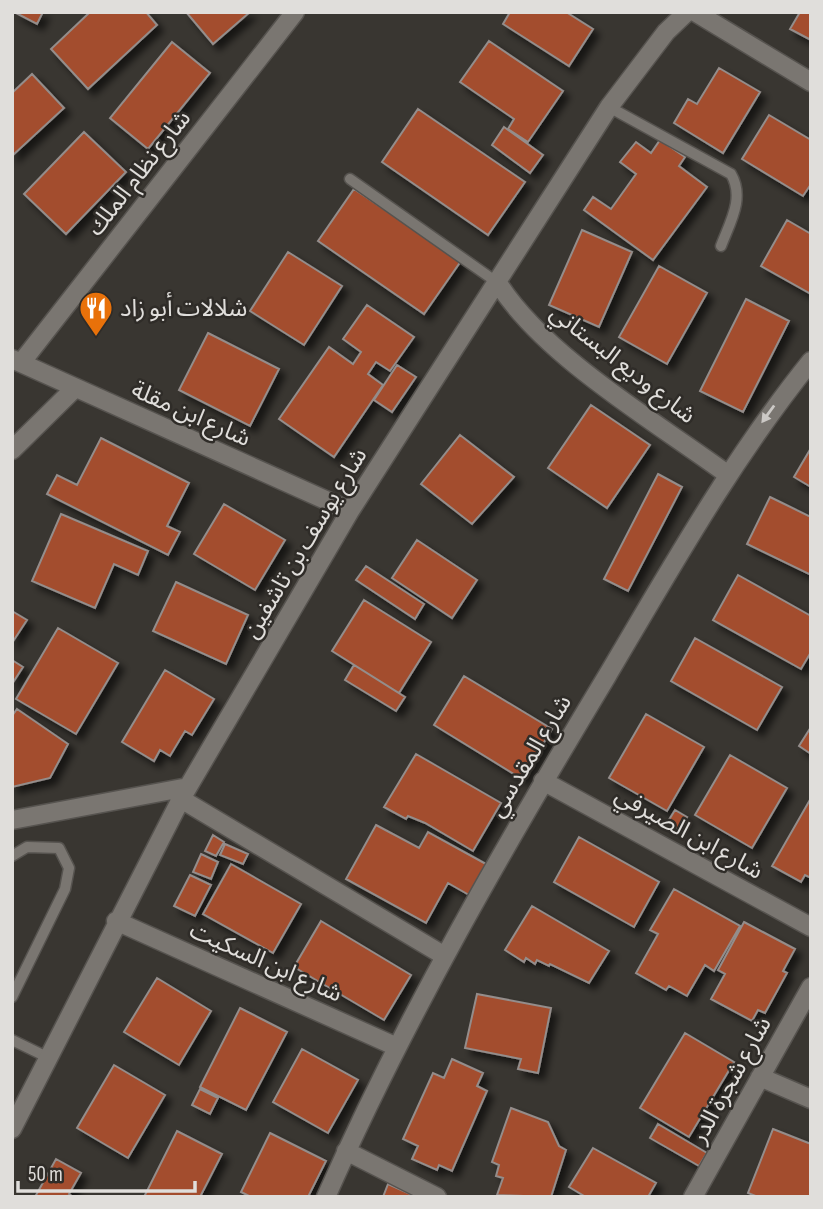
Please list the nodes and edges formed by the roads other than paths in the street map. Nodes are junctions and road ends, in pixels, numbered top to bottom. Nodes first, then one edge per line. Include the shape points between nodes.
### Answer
1 (295, 12) edge
2 (687, 12) edge
3 (695, 12) edge
4 (811, 82) edge
5 (609, 107) junction
6 (350, 179) dead end
7 (721, 246) dead end
8 (498, 283) junction
9 (17, 361) edge
10 (811, 361) edge
11 (75, 388) junction
12 (12, 450) edge
13 (727, 474) junction
14 (350, 511) junction
15 (543, 781) junction
16 (185, 793) junction
17 (12, 820) edge
18 (12, 856) edge
19 (116, 921) junction
20 (811, 927) edge
21 (443, 956) junction
22 (811, 987) edge
23 (12, 997) edge
24 (12, 1040) edge
25 (397, 1047) junction
26 (48, 1058) junction
27 (761, 1077) junction
28 (811, 1099) edge
29 (12, 1129) edge
30 (346, 1151) junction
31 (326, 1197) edge
32 (437, 1197) edge
33 (693, 1197) edge

1 - 9 street, شارع نظام الملك
2 - 5 street, شارع يوسف بن تاشفين via 651,50
3 - 4 street
5 - 7 lane via 731,174 738,186 738,201
5 - 8 street, شارع يوسف بن تاشفين
6 - 8 lane
8 - 13 street, شارع وديع البستاني via 543,337
8 - 14 street, شارع يوسف بن تاشفين
9 - 11 street, شارع ابن مقلة
10 -> 13 street, شارع المقدسي
11 - 12 street
11 - 14 street, شارع ابن مقلة
13 - 15 street, شارع المقدسي
14 - 16 street, شارع يوسف بن تاشفين
15 - 20 street, شارع ابن الصيرفي
15 - 21 street, شارع المقدسي
16 - 17 street
16 - 19 street, شارع يوسف بن تاشفين
16 - 21 street
18 - 23 lane via 27,846 58,848 69,868 65,889
19 - 25 street, شارع ابن السكيت
19 - 26 street, شارع يوسف بن تاشفين
21 - 25 street, شارع المقدسي
22 - 27 street, شارع شجرة الدر
24 - 26 lane
25 - 30 street, شارع المقدسي
26 - 29 street, شارع يوسف بن تاشفين
27 - 28 street
27 - 33 street, شارع شجرة الدر
30 - 31 street, شارع المقدسي
30 - 32 street

